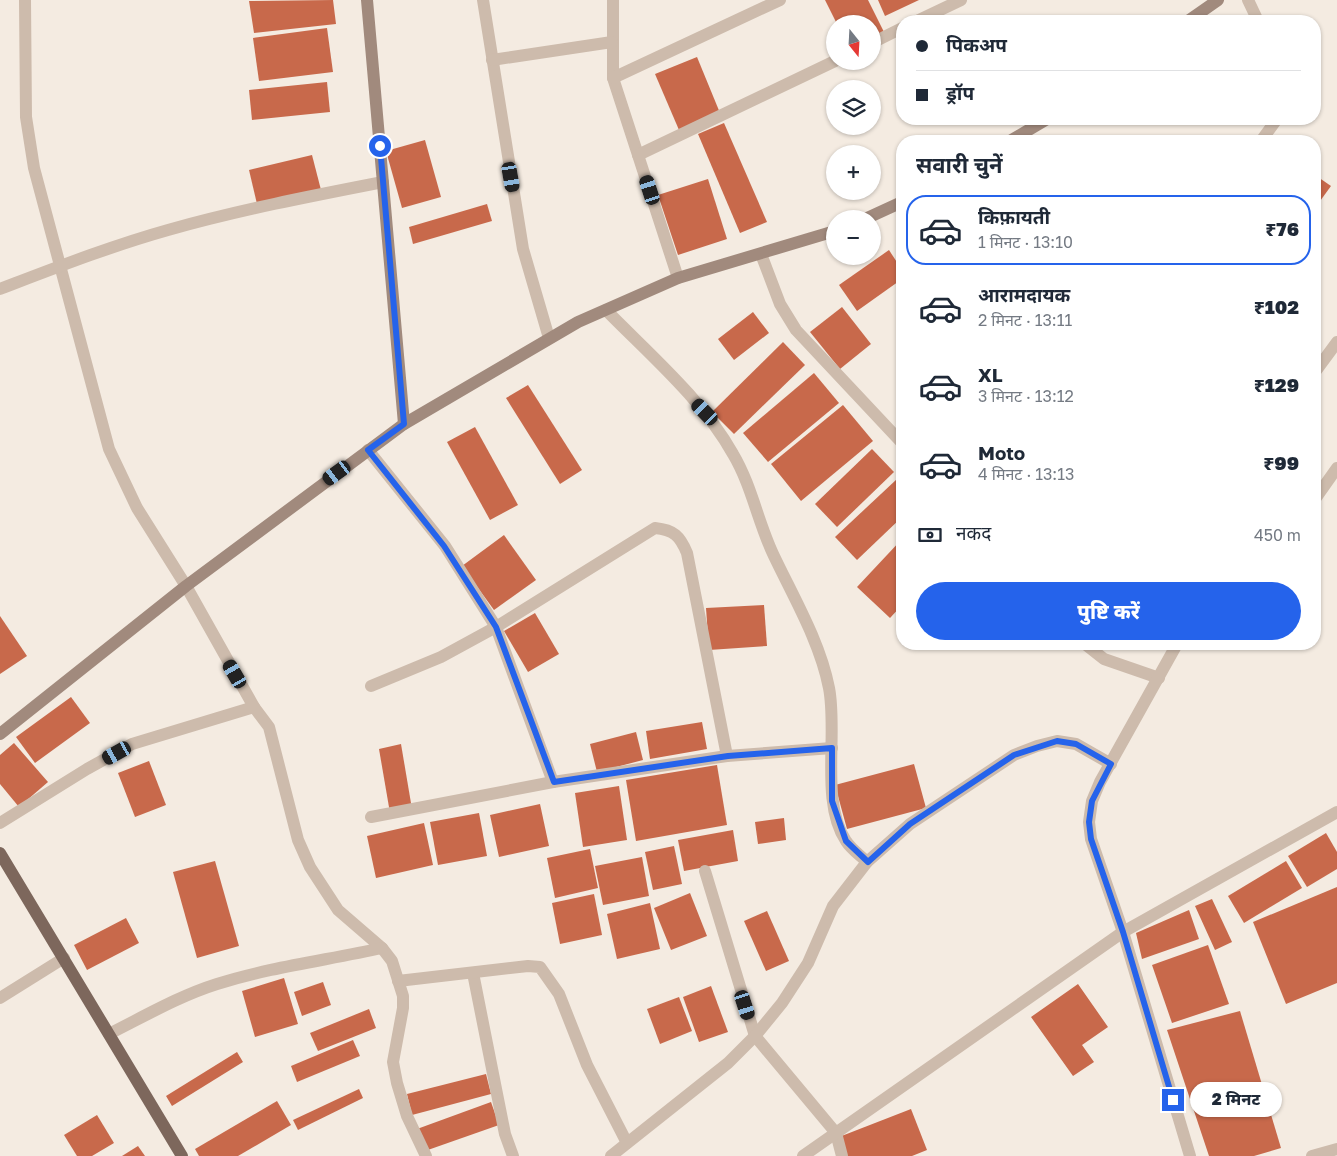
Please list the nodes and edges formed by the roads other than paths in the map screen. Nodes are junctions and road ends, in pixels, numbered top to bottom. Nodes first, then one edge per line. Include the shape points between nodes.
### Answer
1 (25, 0) edge
2 (367, 0) edge
3 (483, 0) edge
4 (613, 0) edge
5 (780, 0) edge
6 (962, 0) edge
7 (1218, 0) edge
8 (1248, 0) edge
9 (930, 15) edge
10 (1197, 15) edge
11 (1255, 15) edge
12 (896, 31) edge
13 (881, 38) edge
14 (612, 42) junction
15 (492, 60) junction
16 (826, 65) edge
17 (613, 78) junction
18 (1037, 125) edge
19 (1020, 135) edge
20 (638, 155) junction
21 (383, 182) junction
22 (896, 205) edge
23 (881, 212) edge
24 (826, 234) edge
25 (761, 254) junction
26 (58, 266) junction
27 (678, 278) junction
28 (0, 289) edge
29 (606, 310) junction
30 (549, 338) junction
31 (1337, 342) edge
32 (1321, 364) edge
33 (404, 424) junction
34 (896, 437) edge
35 (368, 450) junction
36 (1337, 468) edge
37 (1321, 490) edge
38 (186, 586) junction
39 (496, 627) junction
40 (1093, 650) edge
41 (1174, 650) edge
42 (1160, 678) junction
43 (371, 686) dead end
44 (254, 707) junction
45 (0, 734) edge
46 (832, 748) junction
47 (728, 756) junction
48 (1111, 764) junction
49 (554, 782) junction
50 (1337, 812) edge
51 (371, 817) dead end
52 (0, 823) edge
53 (0, 853) edge
54 (868, 862) junction
55 (705, 871) dead end
56 (1123, 932) junction
57 (382, 948) junction
58 (64, 958) junction
59 (473, 973) junction
60 (398, 981) junction
61 (0, 998) edge
62 (109, 1034) junction
63 (755, 1036) junction
64 (836, 1133) junction
65 (627, 1143) junction
66 (1337, 1149) edge
67 (182, 1156) edge
68 (426, 1156) edge
69 (513, 1156) edge
70 (611, 1156) edge
71 (803, 1156) edge
72 (842, 1156) edge
73 (1190, 1156) edge
74 (1312, 1156) edge

1 - 26 street via 26,117 34,168
2 - 21 main road
3 - 15 street
4 - 14 street
5 - 17 street
6 - 9 street
7 - 10 main road
8 - 11 street
12 - 13 street
14 - 15 street
14 - 17 street
15 - 30 street via 523,249
16 - 20 street
17 - 20 street
18 - 19 main road
20 - 27 street
21 - 26 street via 228,214
21 - 33 main road
22 - 23 main road
24 - 25 main road
25 - 27 main road
25 - 34 street via 780,304 796,330
26 - 28 street
26 - 38 street via 109,449 137,508
27 - 29 main road
29 - 30 main road
29 - 46 street via 705,412 747,479 767,542 813,639 829,689
30 - 33 main road
31 - 32 street
33 - 35 main road
35 - 38 main road
35 - 39 street via 444,546
36 - 37 street
38 - 44 street
38 - 45 main road
39 - 43 street via 441,657
39 - 47 street via 655,528 676,533 687,553
39 - 49 street
40 - 42 street via 1104,658
41 - 42 street
42 - 48 street
44 - 52 street via 132,744
44 - 57 street via 269,727 298,840 310,867 338,910
46 - 47 street
46 - 54 street via 832,801 846,841
47 - 49 street
48 - 54 street via 1076,744 1057,741 1014,755 910,824
48 - 56 street via 1092,801 1089,822 1097,860
49 - 51 street
50 - 56 street
53 - 58 main road
54 - 63 street via 833,906 808,963
55 - 63 street
56 - 64 street
56 - 73 street
57 - 60 street via 392,961
57 - 62 street via 216,984 183,996
58 - 61 street
58 - 62 main road
59 - 60 street
59 - 65 street via 540,967 559,994 587,1065
59 - 69 street via 505,1134
60 - 68 street via 403,1008 393,1062 407,1116
62 - 67 main road
63 - 64 street
63 - 65 street via 728,1063
64 - 71 street
64 - 72 street
65 - 70 street
66 - 74 street

